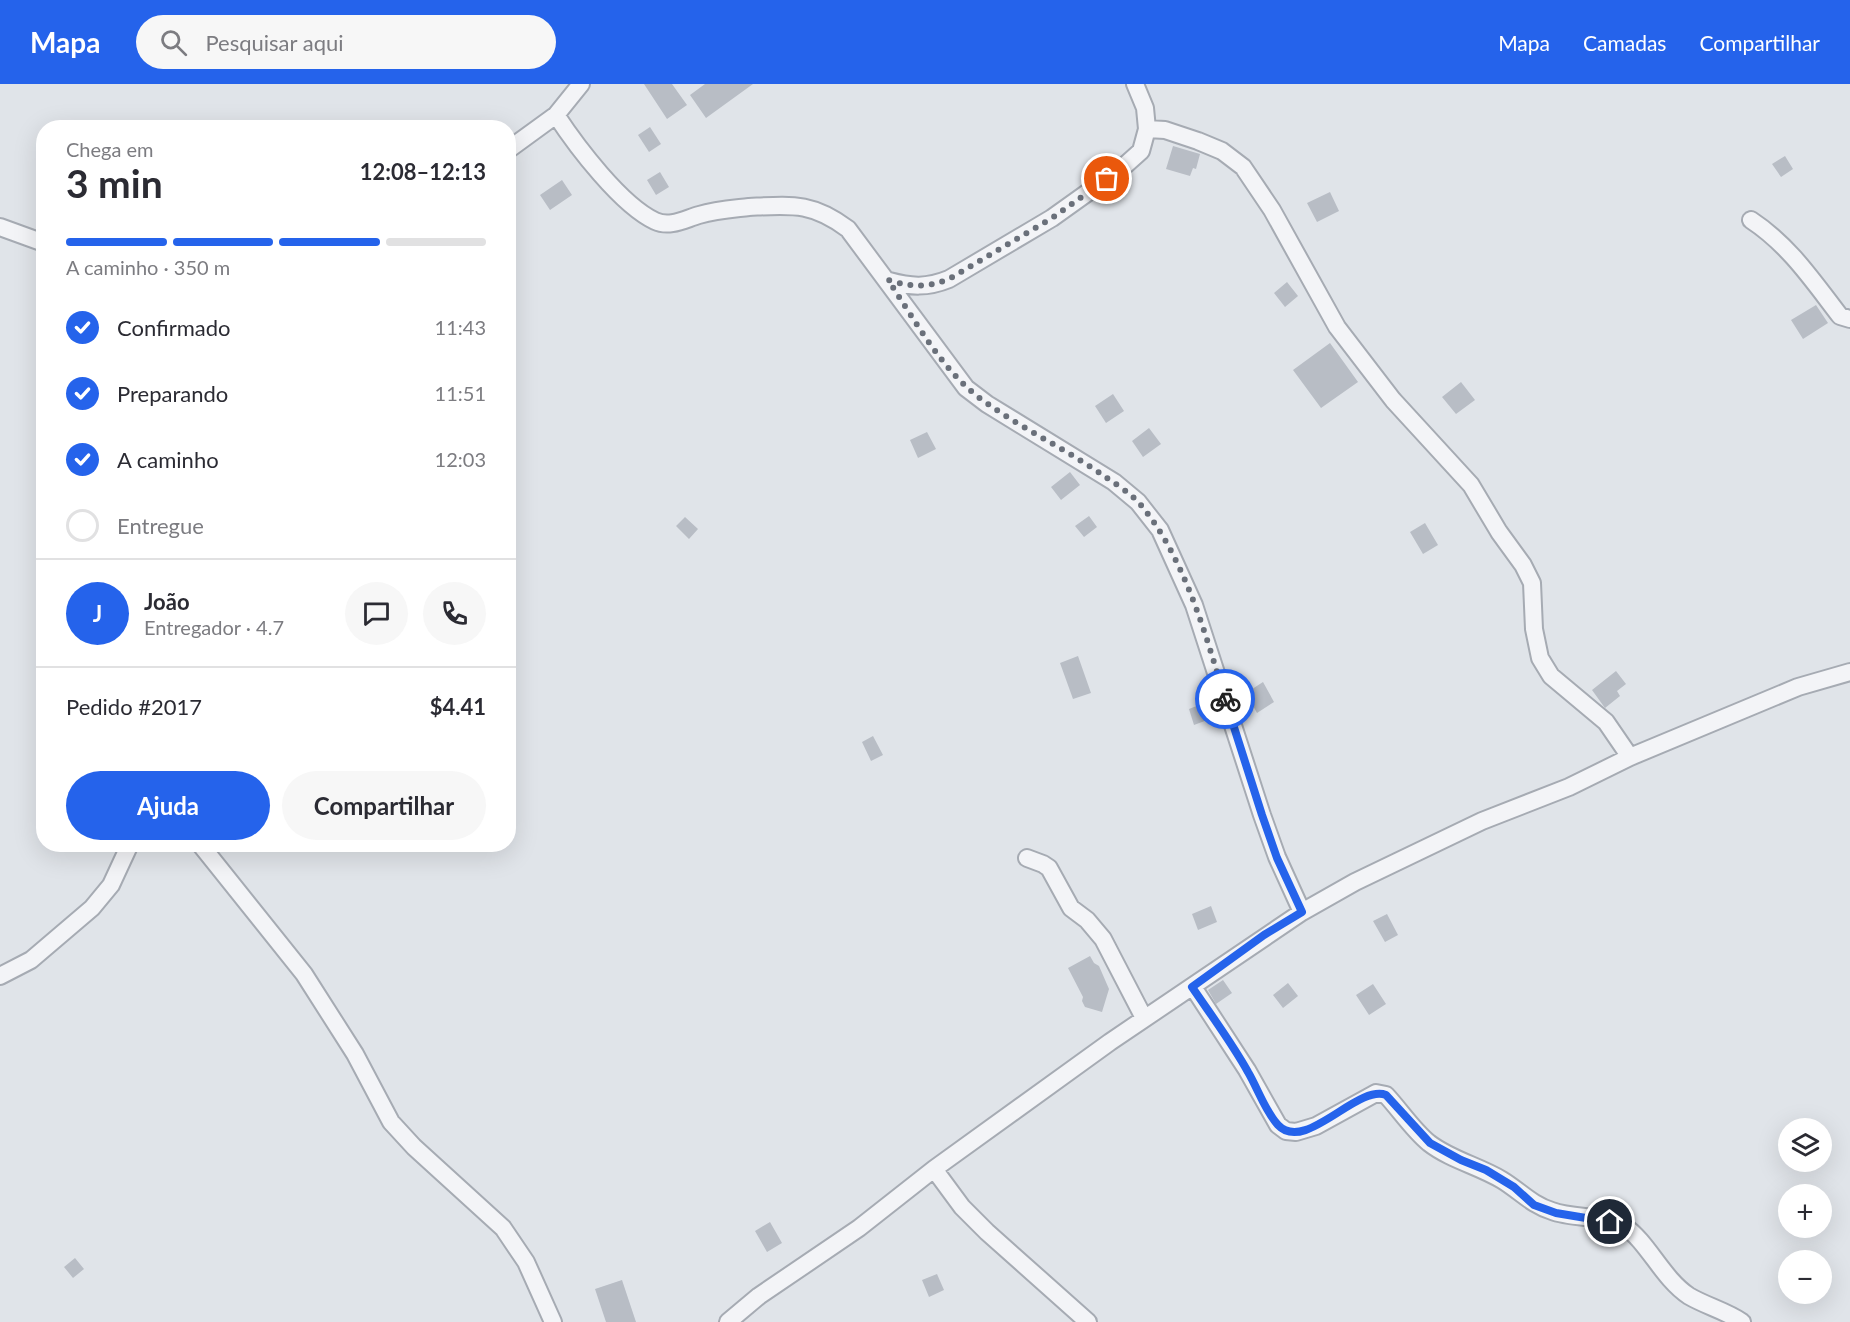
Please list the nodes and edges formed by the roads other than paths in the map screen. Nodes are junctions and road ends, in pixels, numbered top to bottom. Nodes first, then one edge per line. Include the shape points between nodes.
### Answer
1 (581, 84) edge
2 (1135, 84) edge
3 (556, 115) junction
4 (1147, 129) junction
5 (516, 144) edge
6 (1751, 220) dead end
7 (0, 227) edge
8 (36, 240) edge
9 (888, 280) junction
10 (1850, 319) edge
11 (1850, 672) edge
12 (1630, 757) junction
13 (126, 852) edge
14 (206, 852) edge
15 (1027, 858) dead end
16 (1302, 912) junction
17 (0, 976) edge
18 (1192, 987) junction
19 (1144, 1018) junction
20 (934, 1169) junction
21 (553, 1322) edge
22 (728, 1322) edge
23 (1088, 1322) edge
24 (1743, 1322) edge

1 - 3 street
2 - 4 street via 1145,108
3 - 5 street
3 - 9 street via 602,175 656,222 668,224 725,209 799,205 831,216 848,229
4 - 9 street via 1141,151 1122,168 1052,218 970,268 932,286
4 - 12 street via 1165,130 1198,141 1222,151 1243,167 1272,210 1337,327 1393,400 1471,485 1523,565 1532,583 1540,658 1551,676 1606,722
6 - 10 street via 1792,254 1840,316
7 - 8 street
9 - 16 street via 966,388 1114,482 1138,502 1160,530 1194,605 1277,858
11 - 12 street via 1798,687
12 - 16 street via 1569,787 1482,821
13 - 17 street via 111,885 92,908 31,960
14 - 21 street via 304,974 360,1063 391,1122 503,1228 526,1262
15 - 19 street via 1049,868 1071,908 1103,939
16 - 18 street
18 - 19 street
18 - 24 street via 1278,1125 1286,1131 1316,1126 1376,1093 1386,1095 1430,1143 1486,1170 1534,1205 1622,1225 1689,1296
19 - 20 street
20 - 22 street
20 - 23 street via 962,1207 987,1232

